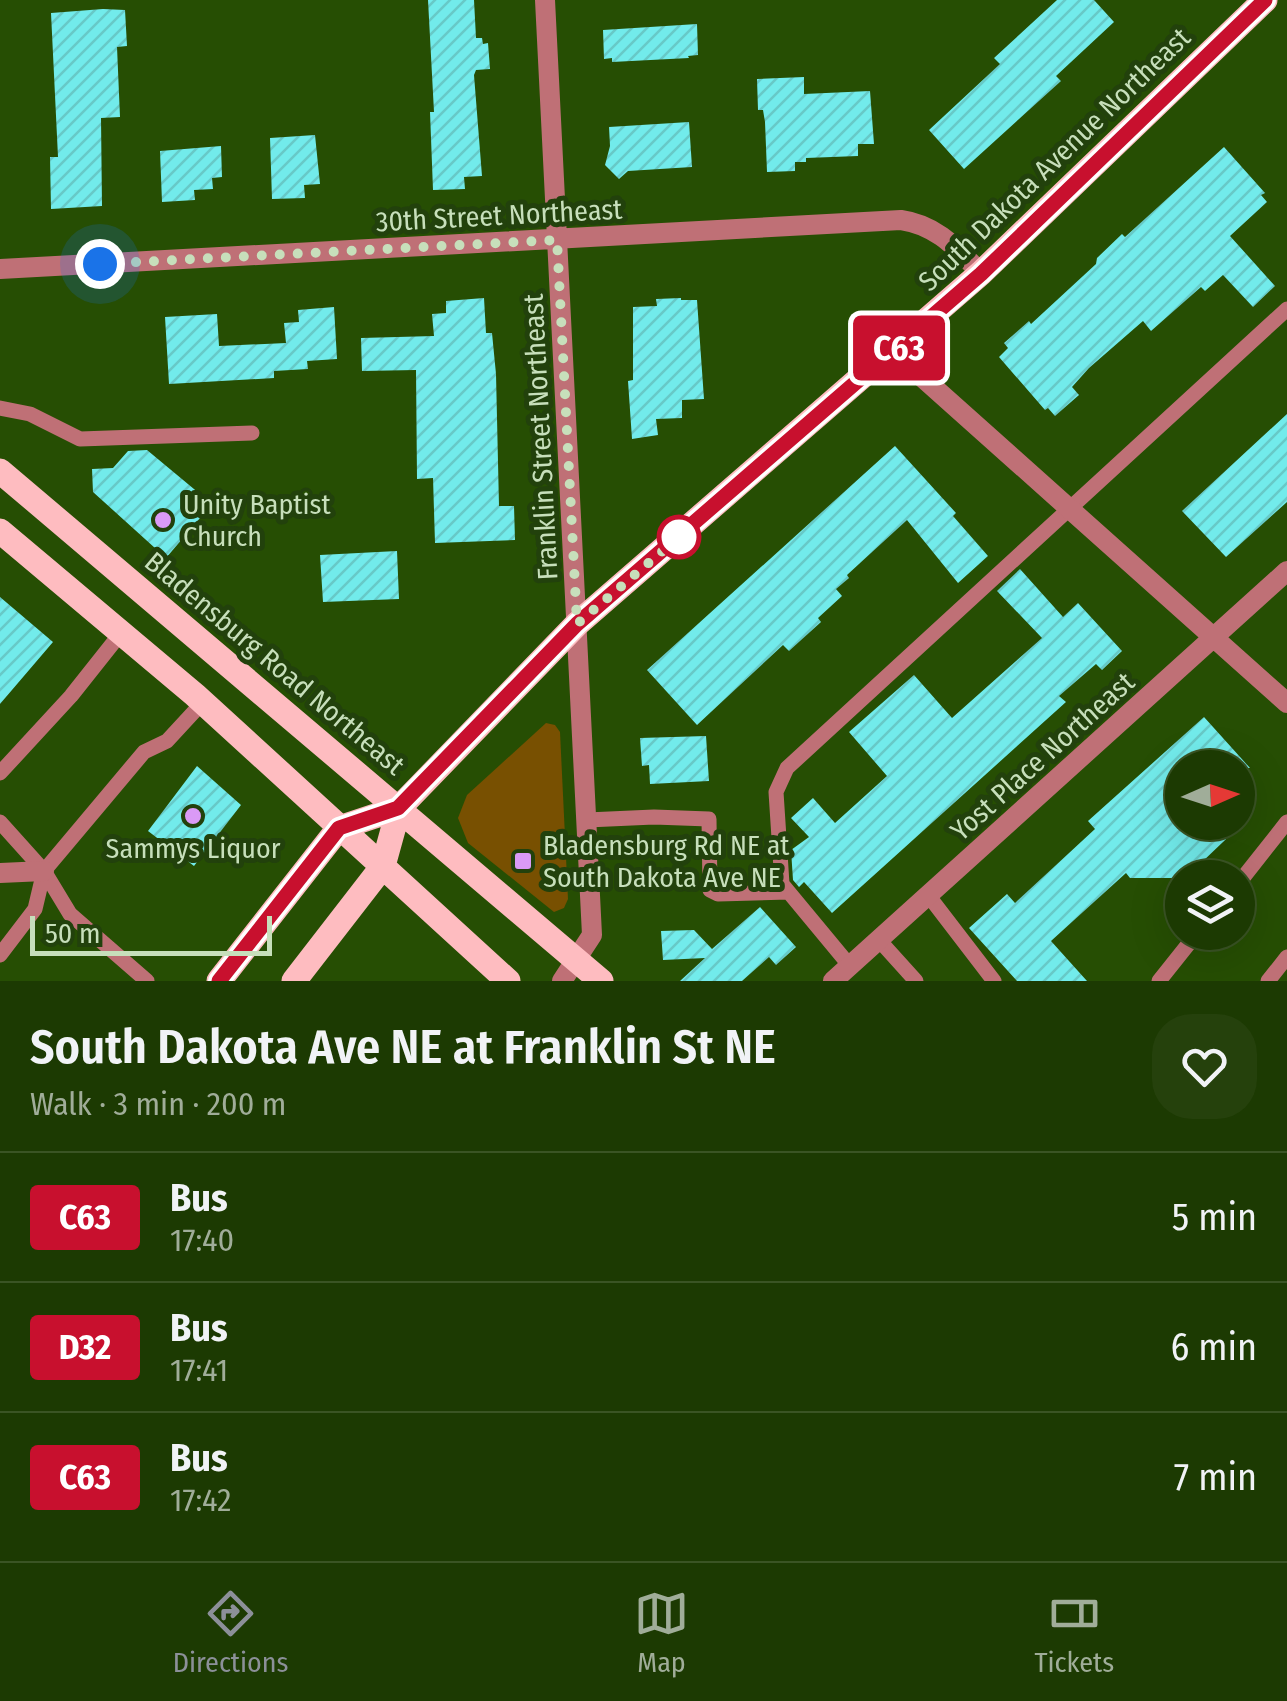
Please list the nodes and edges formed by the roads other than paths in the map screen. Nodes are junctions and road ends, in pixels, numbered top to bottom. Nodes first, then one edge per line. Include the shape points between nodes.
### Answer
1 (544, 0) edge
2 (1265, 0) edge
3 (557, 240) junction
4 (0, 269) edge
5 (981, 274) junction
6 (1287, 310) edge
7 (894, 352) junction
8 (0, 408) edge
9 (252, 433) dead end
10 (0, 471) edge
11 (1067, 509) junction
12 (0, 531) edge
13 (1287, 571) edge
14 (577, 624) junction
15 (121, 632) junction
16 (1213, 638) junction
17 (203, 702) junction
18 (1287, 703) edge
19 (0, 773) edge
20 (398, 808) junction
21 (587, 820) junction
22 (0, 822) edge
23 (1287, 822) edge
24 (339, 828) junction
25 (1255, 862) edge
26 (383, 866) junction
27 (44, 871) junction
28 (0, 873) edge
29 (788, 892) junction
30 (928, 895) junction
31 (879, 940) junction
32 (1184, 950) edge
33 (0, 955) edge
34 (1287, 956) edge
35 (850, 966) junction
36 (569, 970) edge
37 (146, 981) edge
38 (219, 981) edge
39 (294, 981) edge
40 (508, 981) edge
41 (600, 981) edge
42 (834, 981) edge
43 (916, 981) edge
44 (994, 981) edge
45 (1159, 981) edge
46 (1268, 981) edge

1 - 3 street, Franklin Street Northeast
2 - 5 main road, South Dakota Avenue Northeast
3 - 4 street, 30th Street Northeast
3 - 5 street, 30th Street Northeast via 901,220 945,237
3 - 14 street, Franklin Street Northeast
5 - 7 main road, South Dakota Avenue Northeast
6 - 11 lane
7 - 11 street
7 - 14 main road, South Dakota Avenue Northeast
8 - 9 lane via 30,414 80,439
10 - 20 main road, Bladensburg Road Northeast
11 - 16 street
11 - 29 lane via 786,768 776,792 782,884
12 - 15 main road
13 - 16 street, Yost Place Northeast
14 - 20 main road, South Dakota Avenue Northeast
14 - 21 street, Franklin Street Northeast
15 - 17 main road
15 - 19 lane
16 - 18 street
16 - 30 street, Yost Place Northeast
17 - 24 main road
17 - 27 lane via 167,741 144,752
20 - 24 main road, South Dakota Avenue Northeast
20 - 26 main road, South Dakota Avenue Northeast
20 - 36 main road, Bladensburg Road Northeast
21 - 29 lane via 709,818 710,890
21 - 36 street, Franklin Street Northeast via 592,935
22 - 27 lane
23 - 25 lane
24 - 26 main road
24 - 38 main road
26 - 39 main road, South Dakota Avenue Northeast
26 - 40 main road
27 - 28 street
27 - 33 lane via 35,909
27 - 37 lane via 70,914
29 - 35 lane
30 - 31 street, Yost Place Northeast
30 - 44 lane
31 - 35 street, Yost Place Northeast
31 - 43 lane
32 - 45 lane
34 - 46 lane
35 - 42 street, Yost Place Northeast
36 - 41 main road, Bladensburg Road Northeast

